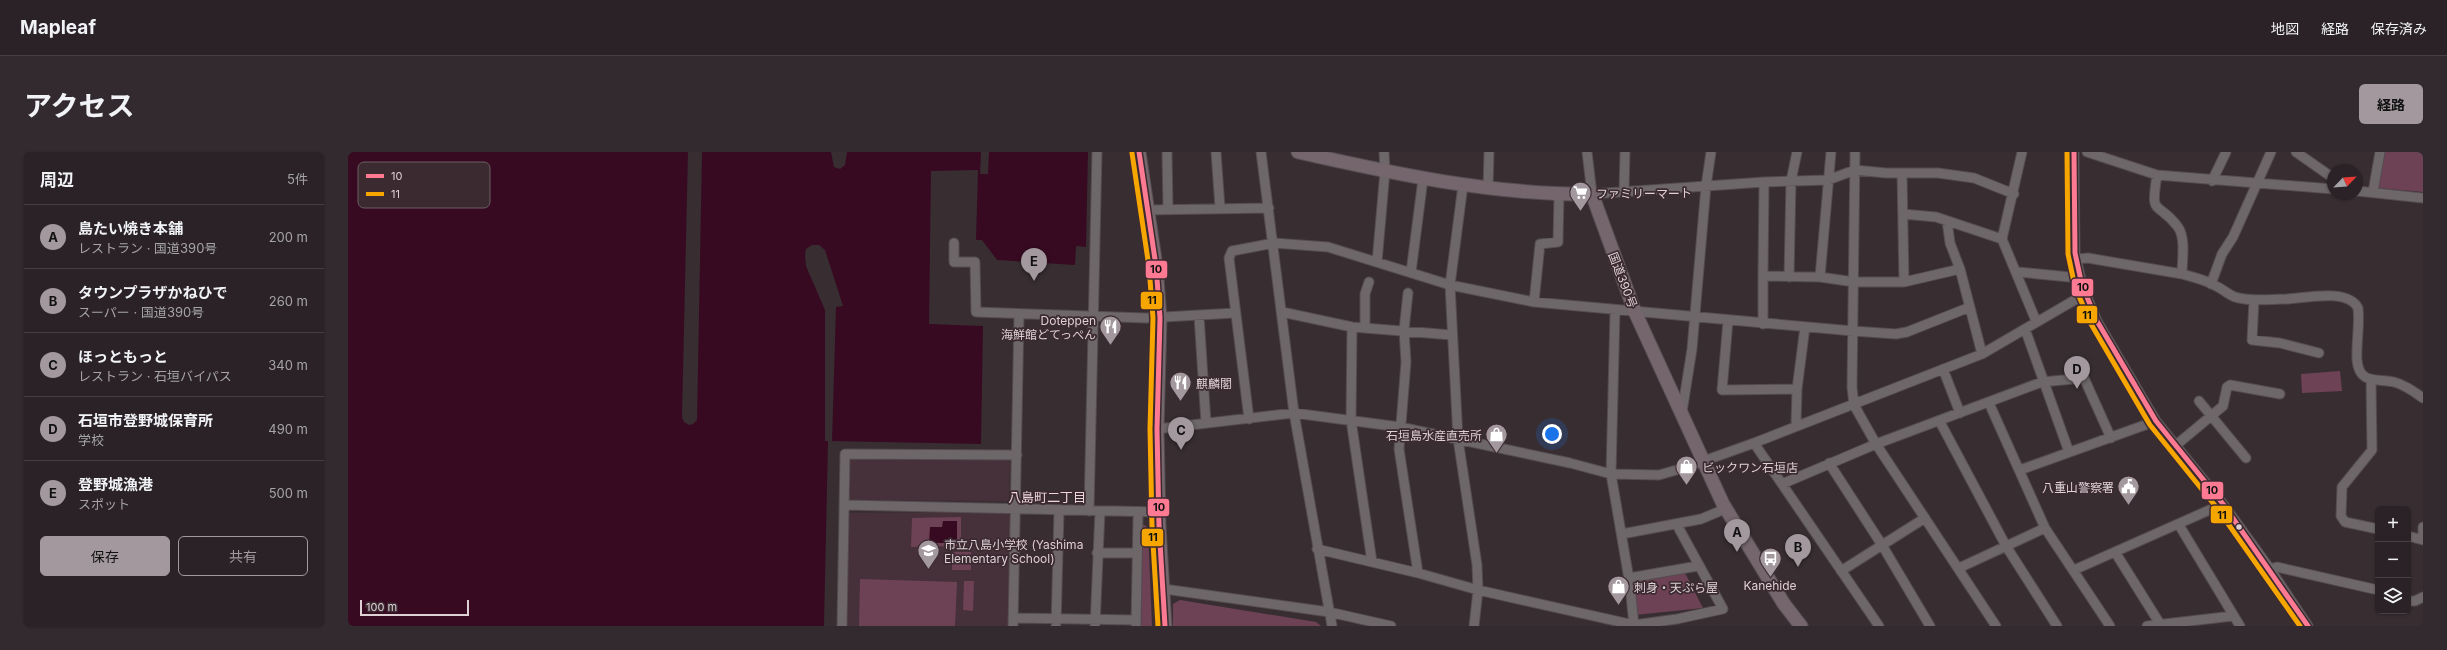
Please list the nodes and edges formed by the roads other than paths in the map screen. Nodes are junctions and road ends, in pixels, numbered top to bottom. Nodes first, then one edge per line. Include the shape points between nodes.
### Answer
1 (1097, 152) edge
2 (1139, 152) edge
3 (1167, 152) edge
4 (1216, 152) edge
5 (1261, 152) edge
6 (1298, 152) edge
7 (1384, 152) edge
8 (1489, 152) edge
9 (1587, 152) edge
10 (1625, 152) edge
11 (1711, 152) edge
12 (1797, 152) edge
13 (1831, 152) edge
14 (1855, 152) edge
15 (2022, 152) edge
16 (2074, 152) edge
17 (2087, 152) edge
18 (2226, 152) edge
19 (2271, 152) edge
20 (2296, 152) edge
21 (2380, 152) edge
22 (1855, 170) junction
23 (1385, 171) junction
24 (1902, 174) junction
25 (2327, 174) edge
26 (2157, 175) junction
27 (1423, 179) junction
28 (1828, 180) junction
29 (1791, 181) junction
30 (2212, 181) junction
31 (1764, 182) junction
32 (2257, 184) junction
33 (1463, 185) junction
34 (1706, 186) junction
35 (1488, 189) junction
36 (2327, 189) edge
37 (1624, 191) junction
38 (2363, 191) edge
39 (2373, 192) junction
40 (1559, 194) junction
41 (1592, 194) junction
42 (2014, 194) junction
43 (2423, 198) edge
44 (1168, 208) junction
45 (1220, 208) junction
46 (1269, 208) junction
47 (1148, 210) junction
48 (1903, 214) junction
49 (1947, 221) junction
50 (2002, 239) junction
51 (954, 243) dead end
52 (1274, 243) junction
53 (2076, 259) junction
54 (1377, 262) junction
55 (1960, 269) junction
56 (1411, 272) junction
57 (2018, 272) junction
58 (2182, 274) junction
59 (1763, 276) junction
60 (1789, 277) junction
61 (1820, 277) junction
62 (2080, 278) junction
63 (1369, 282) dead end
64 (1854, 282) junction
65 (1904, 282) junction
66 (2211, 284) junction
67 (1450, 285) junction
68 (1408, 293) dead end
69 (2085, 294) junction
70 (2254, 300) junction
71 (1534, 302) junction
72 (1970, 307) junction
73 (1615, 311) junction
74 (1282, 312) junction
75 (1635, 312) junction
76 (1235, 313) junction
77 (1019, 315) junction
78 (1199, 316) junction
79 (1094, 317) junction
80 (1160, 318) junction
81 (1695, 318) junction
82 (1728, 321) junction
83 (2036, 321) junction
84 (1763, 324) junction
85 (1352, 326) junction
86 (1365, 327) junction
87 (1805, 327) junction
88 (2025, 329) junction
89 (1404, 330) junction
90 (1853, 332) junction
91 (1452, 335) junction
92 (2319, 353) dead end
93 (1982, 354) junction
94 (1943, 369) junction
95 (2372, 381) junction
96 (2042, 382) junction
97 (1797, 389) junction
98 (2280, 394) dead end
99 (2423, 398) edge
100 (2198, 402) dead end
101 (1989, 403) junction
102 (1854, 405) junction
103 (1682, 412) junction
104 (1294, 413) junction
105 (1960, 413) junction
106 (2210, 416) junction
107 (1250, 419) junction
108 (1350, 420) junction
109 (2156, 421) junction
110 (1940, 422) junction
111 (1206, 424) junction
112 (1796, 425) junction
113 (1400, 427) junction
114 (1157, 429) junction
115 (2111, 438) junction
116 (1458, 439) junction
117 (1754, 443) junction
118 (1876, 444) junction
119 (2175, 446) junction
120 (2069, 452) junction
121 (1017, 455) junction
122 (2246, 458) dead end
123 (1703, 460) junction
124 (1829, 463) junction
125 (2020, 470) junction
126 (1611, 474) junction
127 (1782, 484) junction
128 (2223, 504) junction
129 (844, 505) junction
130 (1725, 509) junction
131 (1015, 510) junction
132 (1059, 511) junction
133 (1089, 511) junction
134 (1100, 511) junction
135 (1159, 512) junction
136 (1138, 518) dead end
137 (1925, 518) junction
138 (1677, 524) junction
139 (2179, 525) junction
140 (2045, 528) junction
141 (2375, 528) edge
142 (2423, 528) edge
143 (1622, 534) junction
144 (2423, 534) edge
145 (2411, 537) edge
146 (2423, 540) edge
147 (1882, 545) junction
148 (2006, 546) junction
149 (1316, 549) junction
150 (2115, 552) junction
151 (1097, 553) junction
152 (1137, 553) junction
153 (1372, 562) junction
154 (1698, 566) junction
155 (1959, 568) junction
156 (2270, 569) junction
157 (2074, 570) junction
158 (1841, 571) junction
159 (1418, 573) junction
160 (1629, 578) junction
161 (1164, 589) junction
162 (2375, 589) edge
163 (1478, 590) junction
164 (2423, 597) edge
165 (2411, 601) edge
166 (1329, 612) junction
167 (2233, 616) junction
168 (1013, 622) edge
169 (1056, 622) edge
170 (1095, 622) edge
171 (1136, 623) edge
172 (1678, 623) edge
173 (2160, 624) junction
174 (1634, 625) edge
175 (1875, 625) edge
176 (842, 626) edge
177 (1165, 626) edge
178 (1332, 626) edge
179 (1391, 626) edge
180 (1474, 626) edge
181 (1801, 626) edge
182 (1930, 626) edge
183 (1996, 626) edge
184 (2057, 626) edge
185 (2110, 626) edge
186 (2147, 626) edge
187 (2240, 626) edge
188 (2308, 626) edge

1 - 79 street
2 - 47 highway
3 - 44 street
4 - 45 street
5 - 46 street
6 - 23 highway
7 - 23 street
8 - 35 street
9 - 41 street
10 - 37 street
11 - 34 street
12 - 29 street
13 - 28 street
14 - 22 street
15 - 42 street
16 - 53 street
17 - 26 street
18 - 30 street
19 - 32 street
20 - 25 street
21 - 39 street
22 - 24 street
22 - 28 street
22 - 64 street
23 - 27 highway
23 - 54 street
24 - 42 street via 1938,173 1974,178
24 - 48 street
26 - 30 street
26 - 58 street via 2153,201 2155,206 2179,228 2183,247
27 - 33 highway
27 - 56 street
28 - 29 street
28 - 61 street
29 - 31 street
29 - 60 street
30 - 32 street
31 - 34 street
31 - 59 street
32 - 36 street
32 - 66 street via 2233,237 2222,254
33 - 35 highway
33 - 67 street
34 - 37 street
34 - 81 street
35 - 40 highway
37 - 41 street
38 - 39 street
39 - 43 street
40 - 41 highway
40 - 71 street via 1558,242 1540,244
41 - 75 highway, 国道390号
42 - 50 street
44 - 45 street
44 - 47 street
45 - 46 street
46 - 52 street
47 - 80 highway
48 - 49 street via 1936,217
48 - 65 street
49 - 50 street
49 - 55 street via 1950,243
50 - 57 street
51 - 77 street via 954,262 975,262 976,312
52 - 54 street via 1328,248
52 - 74 street
52 - 76 street via 1232,251 1229,258
53 - 58 street via 2088,258
53 - 62 street
54 - 56 street
55 - 65 street
55 - 72 street
56 - 67 street
57 - 62 street
57 - 83 street
58 - 66 street
59 - 60 street
59 - 84 street
60 - 61 street
61 - 64 street
62 - 69 street
63 - 86 street via 1365,294
64 - 65 street
64 - 90 street
66 - 70 street via 2235,297
67 - 71 street
67 - 91 street
68 - 89 street
69 - 83 street
69 - 109 street via 2115,354
70 - 92 street via 2252,340 2280,343
70 - 95 street via 2314,295 2355,302 2359,317 2359,370
71 - 73 street
72 - 90 street via 1907,332
72 - 93 street
73 - 75 street
73 - 126 street
74 - 85 street
74 - 104 street
75 - 81 street
75 - 103 highway, 国道390号
76 - 78 street
76 - 107 street
77 - 79 street
77 - 121 street
78 - 80 street
78 - 111 street
79 - 80 street
79 - 133 street
80 - 114 highway
81 - 82 street
81 - 103 street
82 - 84 street
82 - 97 street via 1722,390
83 - 88 street
84 - 87 street
85 - 86 street
85 - 108 street
86 - 89 street
87 - 90 street
87 - 97 street
88 - 93 street
88 - 96 street
89 - 91 street
89 - 113 street via 1406,362
90 - 102 street
91 - 116 street
93 - 94 street
94 - 102 street
94 - 105 street
95 - 99 street via 2406,386
95 - 141 street via 2372,450 2342,487 2341,516 2345,522
96 - 101 street
96 - 115 street via 2084,378
96 - 120 street
97 - 112 street
98 - 106 street via 2230,385 2227,387 2223,406
100 - 106 street
101 - 105 street
101 - 125 street
102 - 112 street
102 - 118 street
103 - 123 highway, 国道390号
104 - 107 street
104 - 108 street
104 - 149 street
105 - 110 street
106 - 119 street
106 - 122 street
107 - 111 street
108 - 113 street
108 - 153 street
109 - 115 street
109 - 119 street
110 - 118 street
110 - 148 street
111 - 114 street
112 - 117 street
113 - 116 street
113 - 159 street via 1399,449
114 - 135 highway
115 - 120 street
116 - 126 street
116 - 163 street
117 - 123 street
117 - 127 street
118 - 124 street
118 - 137 street
119 - 128 street
120 - 125 street
121 - 129 street via 845,454
121 - 131 street
123 - 126 street via 1659,474
123 - 130 highway, 国道390号
124 - 127 street
124 - 147 street
125 - 140 street
126 - 143 street
127 - 158 street
128 - 139 street
128 - 156 street
129 - 131 street
129 - 176 street
130 - 138 street via 1701,519
130 - 181 highway, 国道390号 via 1784,604
131 - 132 street
131 - 168 street
132 - 133 street
132 - 169 street
133 - 134 street
134 - 135 street
134 - 151 street
135 - 161 highway
136 - 152 street
137 - 147 street
137 - 155 street
138 - 143 street
138 - 154 street
139 - 150 street
139 - 167 street
140 - 148 street
140 - 157 street
142 - 144 street
143 - 160 street
145 - 146 street
147 - 158 street
147 - 182 street
148 - 155 street
148 - 184 street
149 - 153 street
149 - 166 street
150 - 157 street
150 - 173 street
151 - 152 street
151 - 170 street
152 - 171 street
153 - 159 street
154 - 160 street
154 - 172 street via 1722,609
155 - 183 street
156 - 162 street via 2277,567
156 - 188 street
157 - 185 street
158 - 175 street
159 - 163 street
160 - 174 street
161 - 166 street
161 - 177 highway
163 - 174 street
163 - 180 street
164 - 165 street
166 - 178 street
166 - 179 street
167 - 173 street
167 - 187 street
168 - 169 street
169 - 170 street
170 - 171 street
172 - 174 street
173 - 186 street

